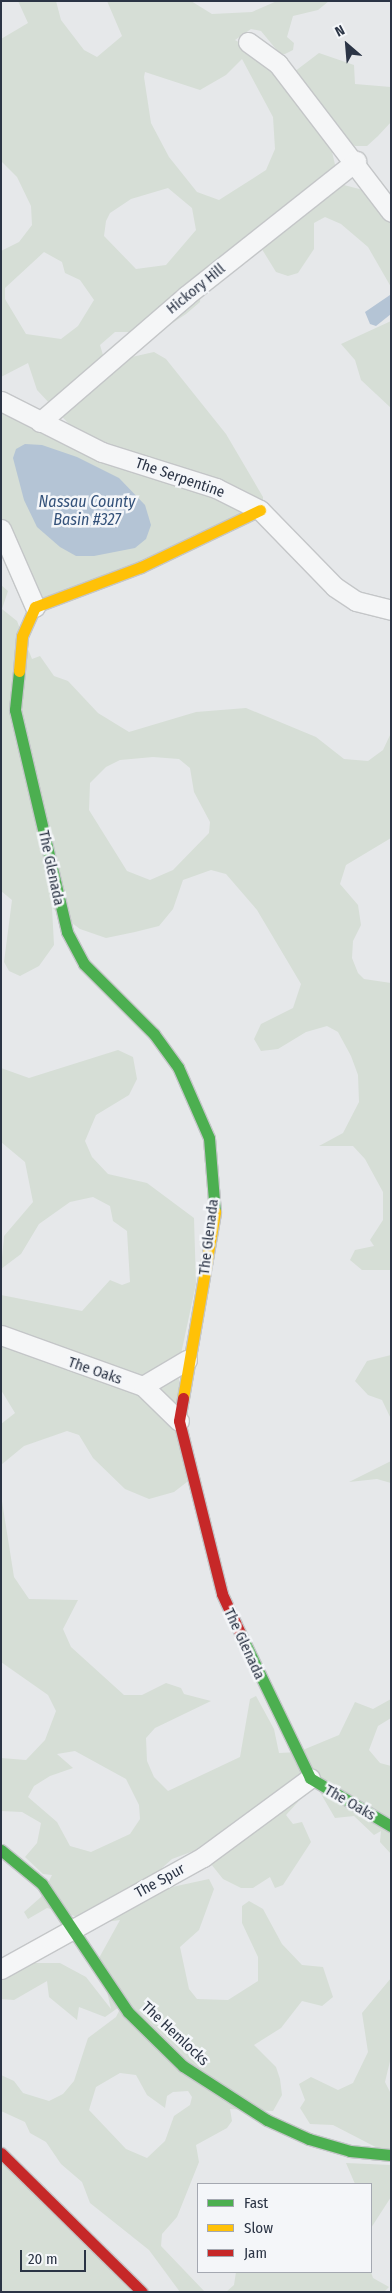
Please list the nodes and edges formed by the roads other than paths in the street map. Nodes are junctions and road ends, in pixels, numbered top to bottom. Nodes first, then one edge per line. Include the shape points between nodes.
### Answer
1 (248, 42) dead end
2 (356, 161) junction
3 (391, 212) edge
4 (1, 401) edge
5 (40, 422) junction
6 (260, 510) junction
7 (1, 529) edge
8 (35, 607) junction
9 (391, 610) edge
10 (1, 1335) edge
11 (187, 1360) junction
12 (143, 1386) junction
13 (179, 1420) junction
14 (310, 1778) junction
15 (391, 1826) edge
16 (1, 1850) edge
17 (71, 1930) junction
18 (1, 1969) edge
19 (1, 2153) edge
20 (391, 2155) edge
21 (142, 2292) edge

1 - 2 street via 278,64
2 - 3 street
2 - 5 street, Hickory Hill via 187,295
4 - 5 street, The Serpentine
5 - 6 street, The Serpentine via 102,452 216,488
6 - 8 street via 141,567
6 - 9 street, The Serpentine via 336,587 356,601
7 - 8 street
8 - 11 street, The Glenada via 22,636 15,710 64,925 84,964 154,1034 178,1067 209,1138 215,1217
10 - 12 street, The Oaks via 87,1370
11 - 12 street
11 - 13 street, The Glenada
12 - 13 street, The Oaks
13 - 14 street, The Glenada via 227,1609
14 - 15 street, The Oaks
14 - 17 street, The Spur via 203,1856
16 - 17 street, The Hemlocks via 34,1874
17 - 18 street, The Spur
17 - 20 street, The Hemlocks via 128,2012 183,2066 222,2094 308,2139 350,2151
19 - 21 street

